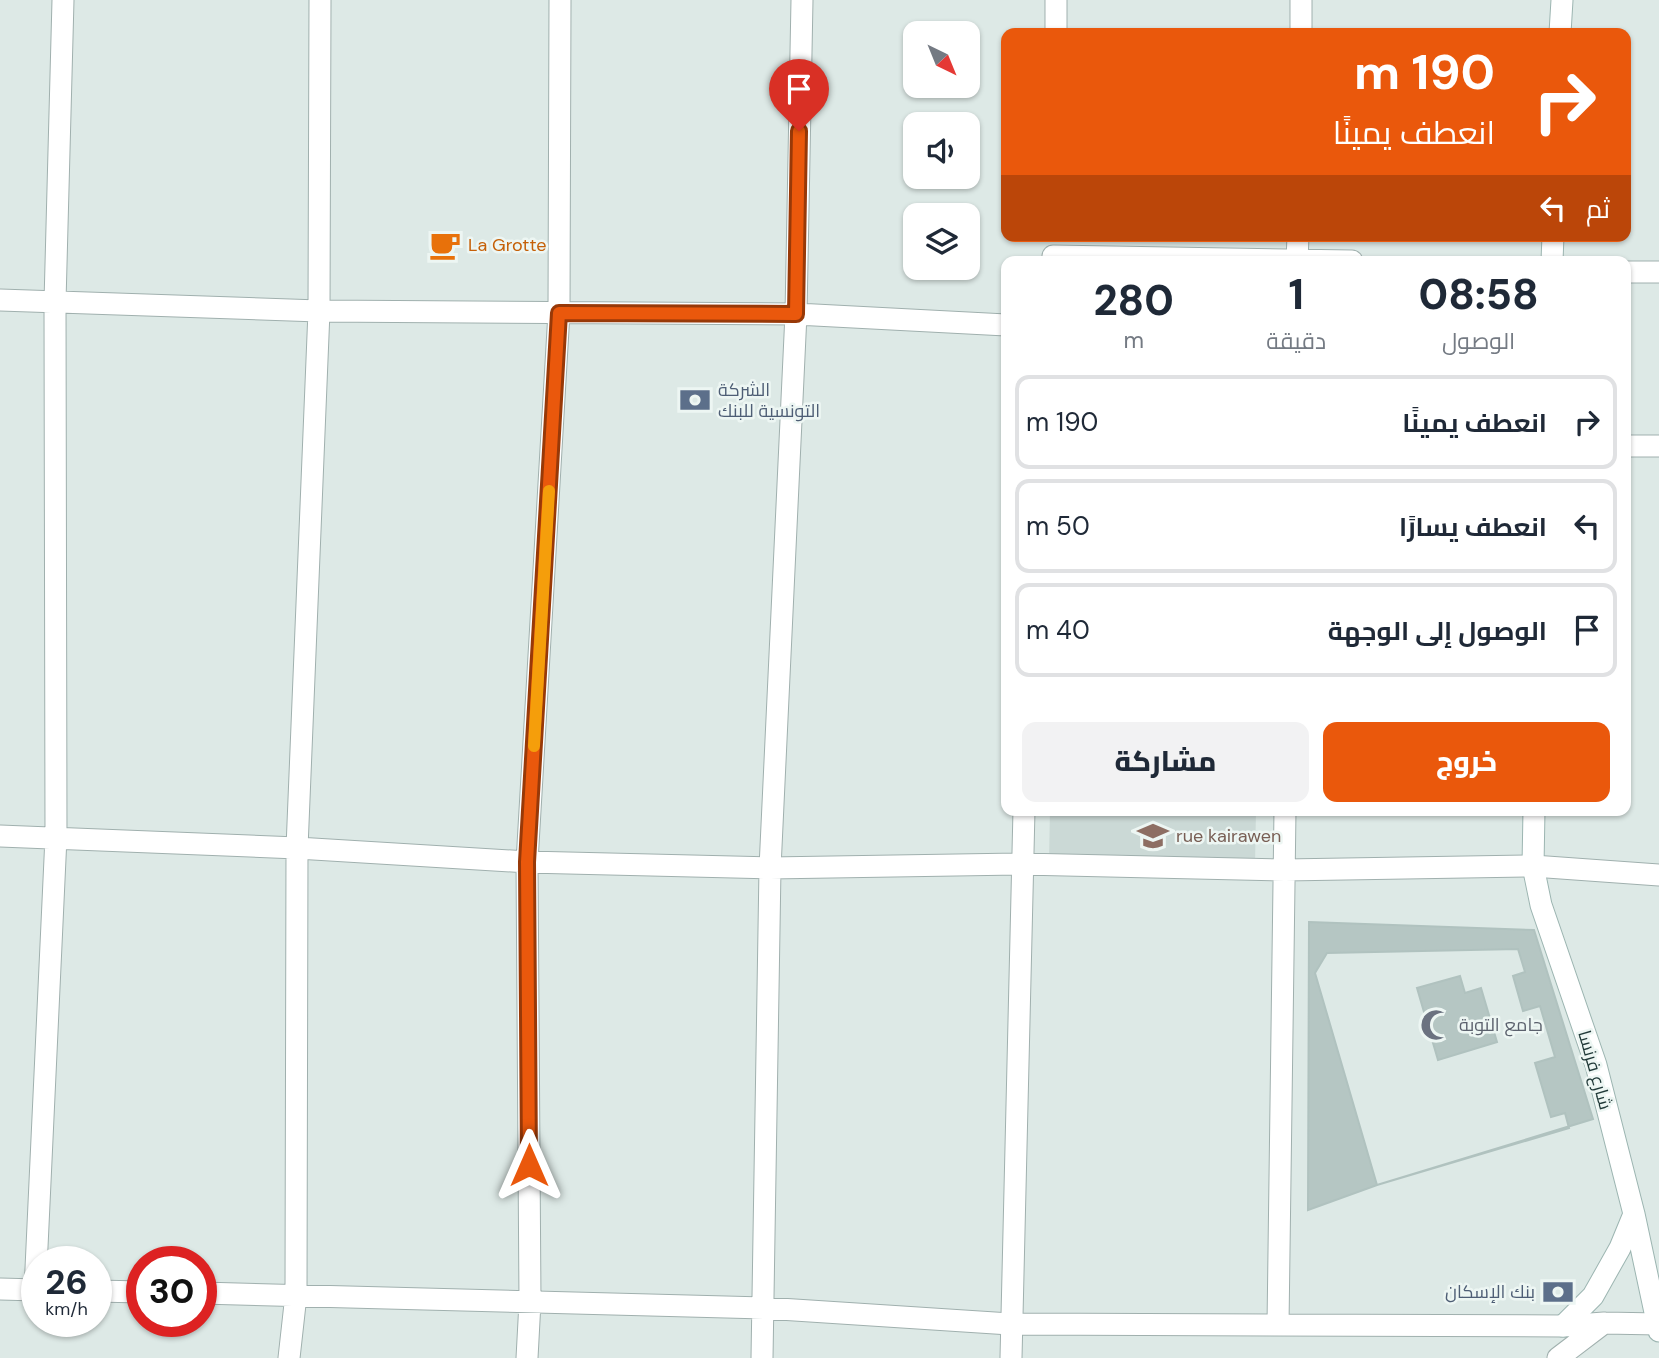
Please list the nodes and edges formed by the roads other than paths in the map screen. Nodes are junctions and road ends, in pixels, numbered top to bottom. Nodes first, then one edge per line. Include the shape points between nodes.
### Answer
1 (63, 0) edge
2 (320, 0) edge
3 (560, 0) edge
4 (802, 0) edge
5 (1056, 0) edge
6 (1301, 0) edge
7 (1562, 0) edge
8 (1056, 28) edge
9 (1301, 28) edge
10 (1560, 28) edge
11 (1053, 251) edge
12 (1206, 256) edge
13 (1631, 272) edge
14 (1659, 272) edge
15 (0, 300) edge
16 (55, 302) junction
17 (319, 311) junction
18 (559, 313) junction
19 (796, 314) junction
20 (1001, 325) edge
21 (1631, 446) edge
22 (1659, 446) edge
23 (1024, 816) edge
24 (1285, 816) edge
25 (1534, 816) edge
26 (0, 836) edge
27 (55, 837) junction
28 (296, 848) junction
29 (527, 862) junction
30 (1022, 864) junction
31 (1533, 866) junction
32 (770, 868) junction
33 (1286, 870) junction
34 (1659, 875) edge
35 (1634, 1214) junction
36 (38, 1246) edge
37 (0, 1289) edge
38 (21, 1290) edge
39 (217, 1293) edge
40 (296, 1295) junction
41 (530, 1302) junction
42 (764, 1308) junction
43 (1604, 1323) junction
44 (1010, 1324) junction
45 (1278, 1325) junction
46 (1563, 1326) junction
47 (1658, 1326) edge
48 (289, 1358) edge
49 (527, 1358) edge
50 (762, 1358) edge
51 (1011, 1358) edge
52 (1558, 1358) edge

1 - 16 street
2 - 17 street
3 - 18 street
4 - 19 street
5 - 8 street
6 - 9 street
7 - 10 street
11 - 12 street
13 - 14 street
15 - 16 street
16 - 17 street
16 - 27 street
17 - 18 street
17 - 28 street
18 - 19 street
18 - 29 street
19 - 20 street
19 - 32 street
21 - 22 street
23 - 30 street
24 - 33 street
25 - 31 street, شارع فرنسا
26 - 27 street
27 - 28 street
27 - 36 street
28 - 29 street
28 - 40 street
29 - 32 street
29 - 41 street
30 - 32 street
30 - 33 street
30 - 44 street
31 - 33 street
31 - 34 street
31 - 35 street, شارع فرنسا via 1541,905 1596,1065
32 - 42 street
33 - 45 street
35 - 46 street via 1592,1296
35 - 47 street, شارع فرنسا
37 - 38 street
39 - 40 street
40 - 41 street
40 - 48 street
41 - 42 street
41 - 49 street
42 - 44 street
42 - 50 street
43 - 46 street
43 - 47 street
43 - 52 street
44 - 45 street
44 - 51 street
45 - 46 street

